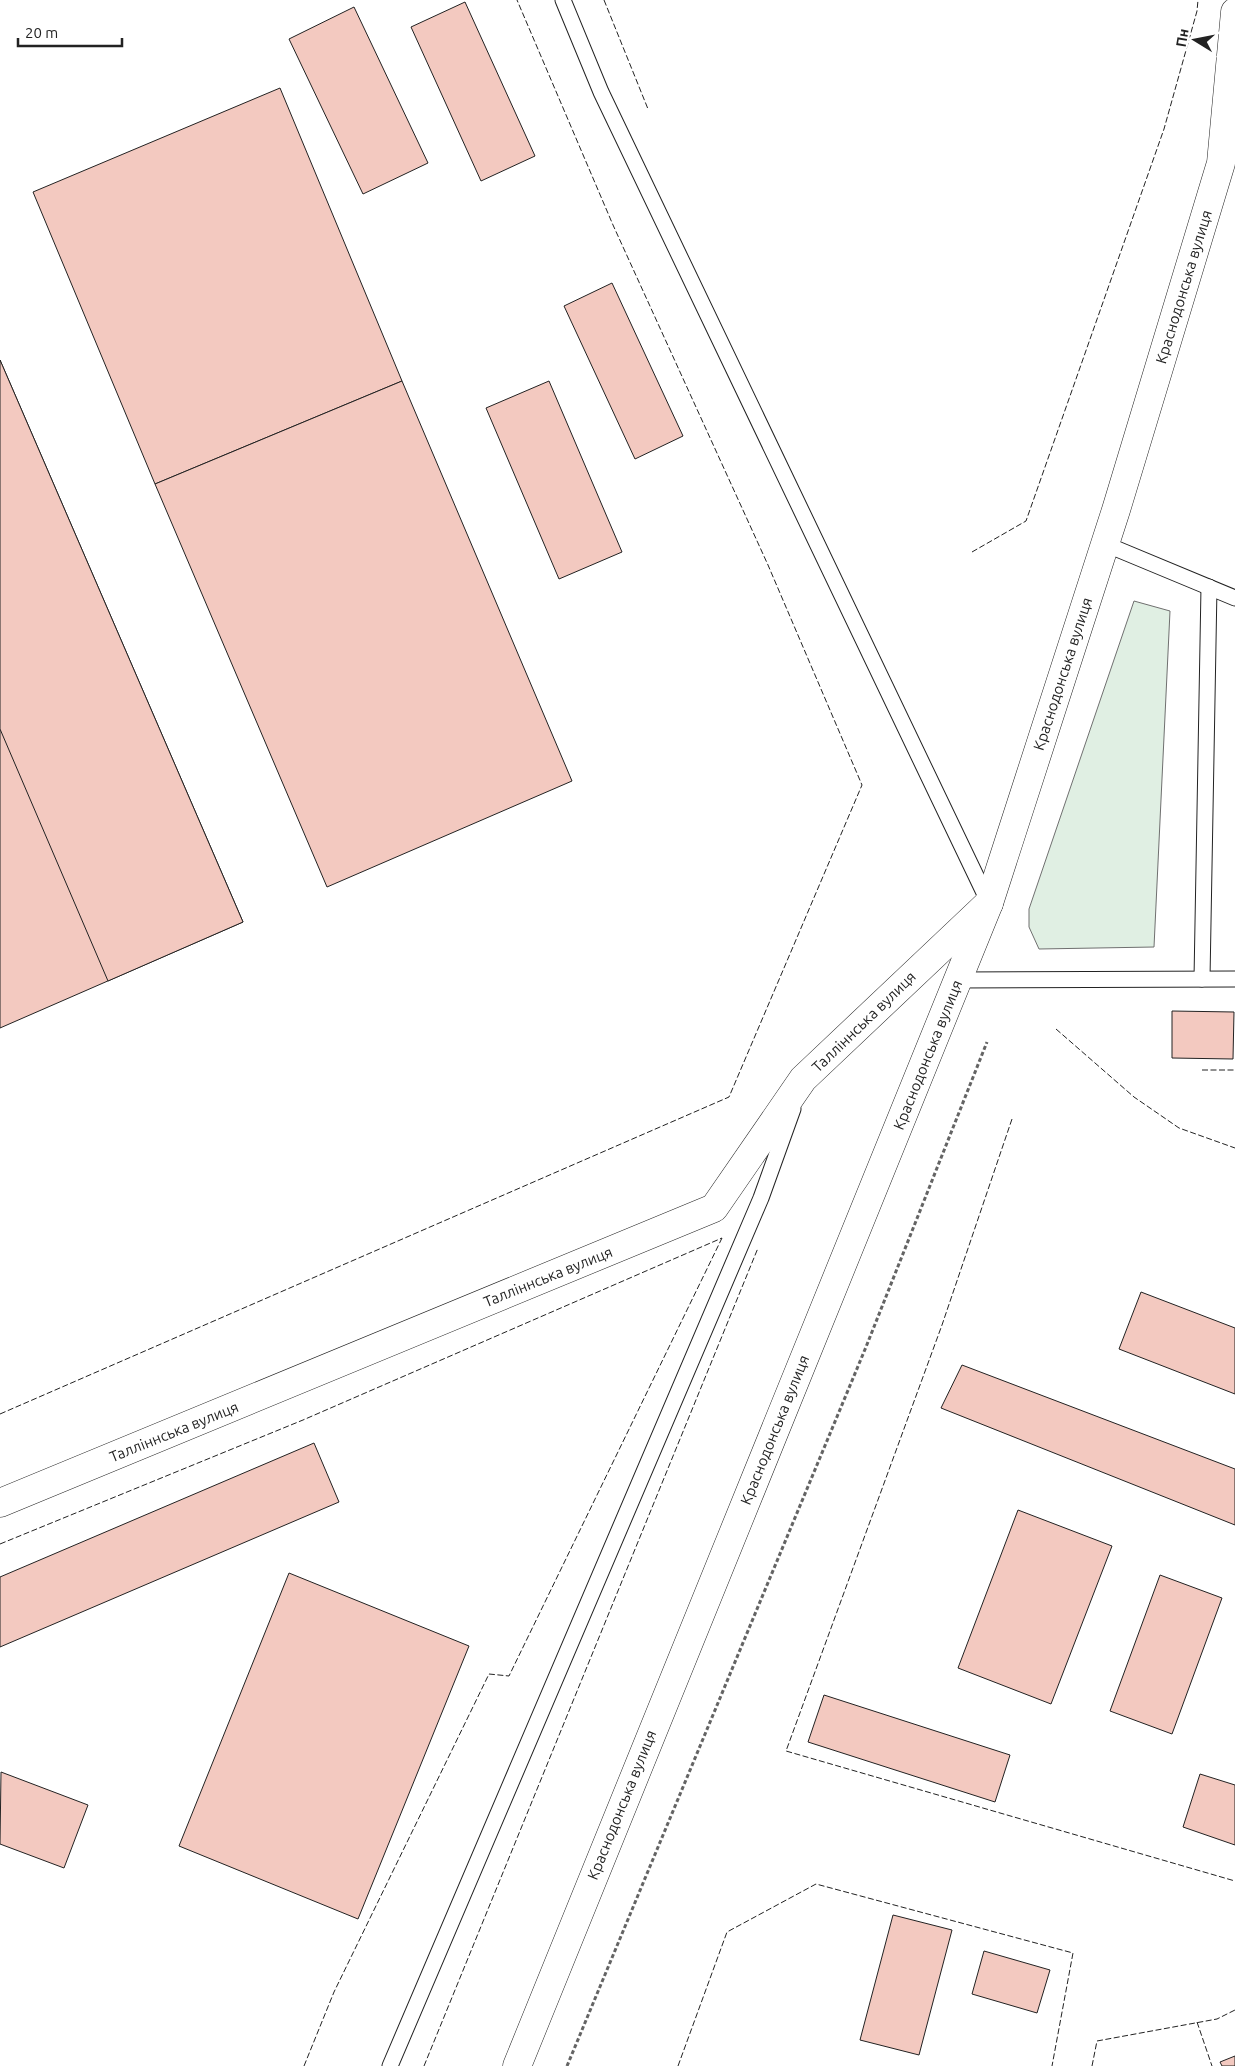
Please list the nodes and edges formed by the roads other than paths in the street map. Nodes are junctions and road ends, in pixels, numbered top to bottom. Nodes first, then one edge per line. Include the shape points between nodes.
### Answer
1 (563, 0) edge
2 (1235, 12) edge
3 (1105, 544) junction
4 (1209, 587) junction
5 (1235, 598) edge
6 (989, 903) junction
7 (1235, 978) edge
8 (1202, 979) junction
9 (958, 980) junction
10 (804, 1079) junction
11 (0, 1503) edge
12 (390, 2066) edge
13 (516, 2066) edge

1 - 6 lane via 601,92
2 - 3 main road, Краснодонська вулиця via 1222,163
3 - 4 lane
3 - 6 main road, Краснодонська вулиця
4 - 5 lane
4 - 8 lane
6 - 9 main road, Краснодонська вулиця
6 - 10 main road, Талліннська вулиця
7 - 8 lane
8 - 9 lane
9 - 13 main road, Краснодонська вулиця
10 - 11 main road, Талліннська вулиця via 714,1208
10 - 12 lane via 761,1198

